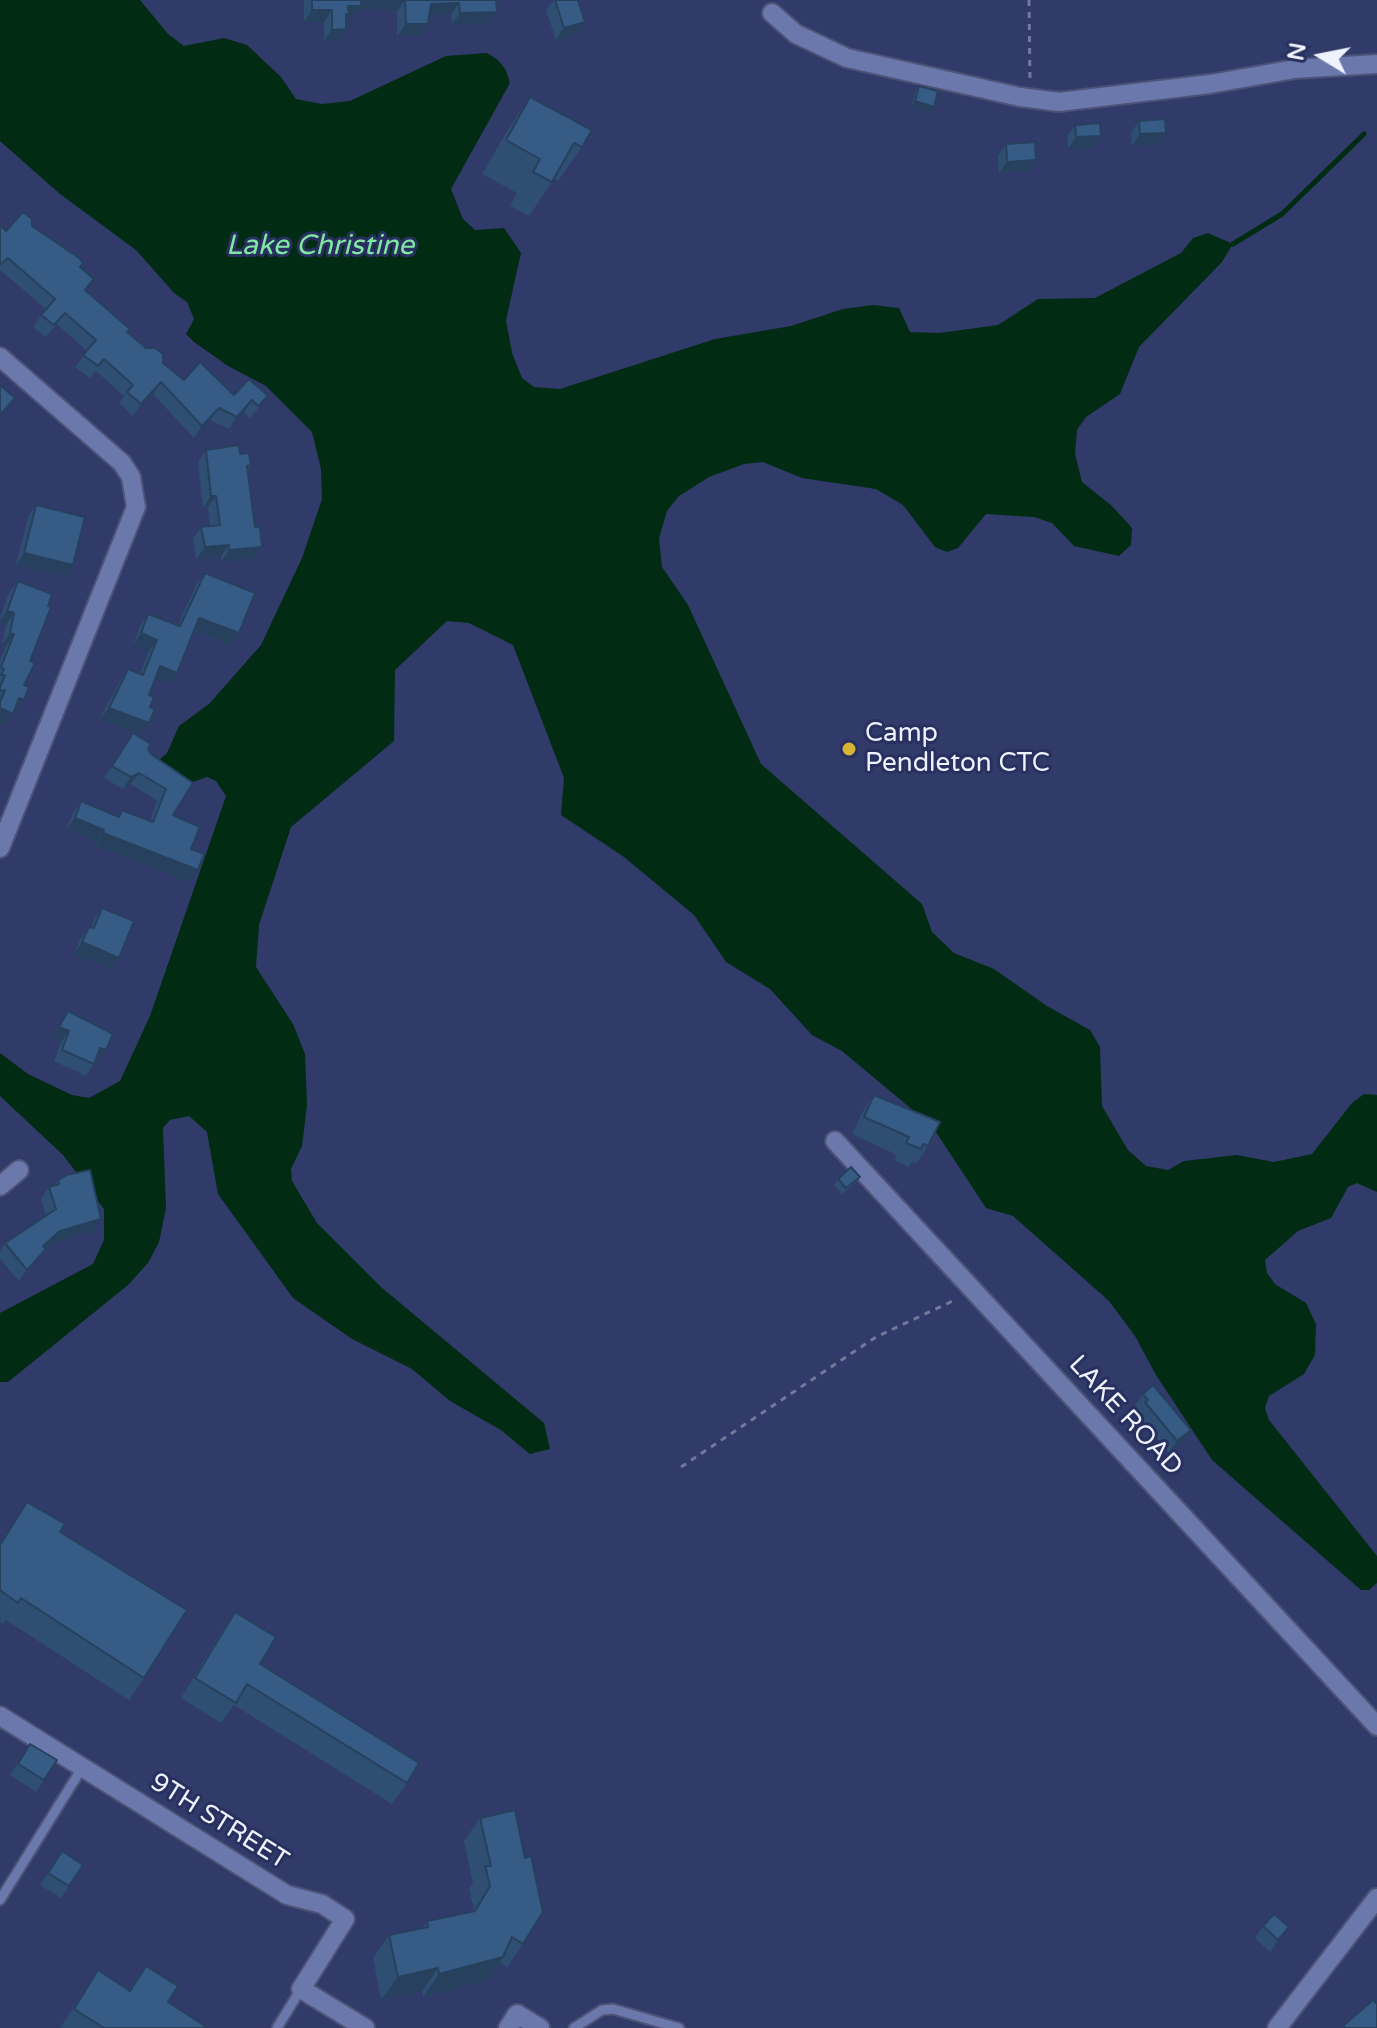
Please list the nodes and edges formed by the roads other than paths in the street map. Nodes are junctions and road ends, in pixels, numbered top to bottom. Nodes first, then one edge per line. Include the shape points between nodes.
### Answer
1 (771, 7) edge
2 (1377, 64) edge
3 (0, 357) edge
4 (0, 848) edge
5 (835, 1141) dead end
6 (19, 1170) dead end
7 (0, 1186) edge
8 (0, 1716) edge
9 (1377, 1726) edge
10 (82, 1768) junction
11 (1377, 1898) edge
12 (0, 1900) edge
13 (301, 1989) junction
14 (512, 2021) edge
15 (277, 2028) edge
16 (365, 2028) edge
17 (540, 2028) edge
18 (574, 2028) edge
19 (679, 2028) edge
20 (1277, 2028) edge

1 - 2 street via 796,34 847,58 1059,102 1295,69
3 - 4 street via 122,463 131,477 136,507
5 - 9 street, LAKE ROAD
6 - 7 street
8 - 10 street, 9TH STREET
10 - 12 lane
10 - 13 street, 9TH STREET via 287,1895 322,1904 345,1919
11 - 20 street
13 - 15 lane
13 - 16 street
14 - 17 street
18 - 19 lane via 613,2009

